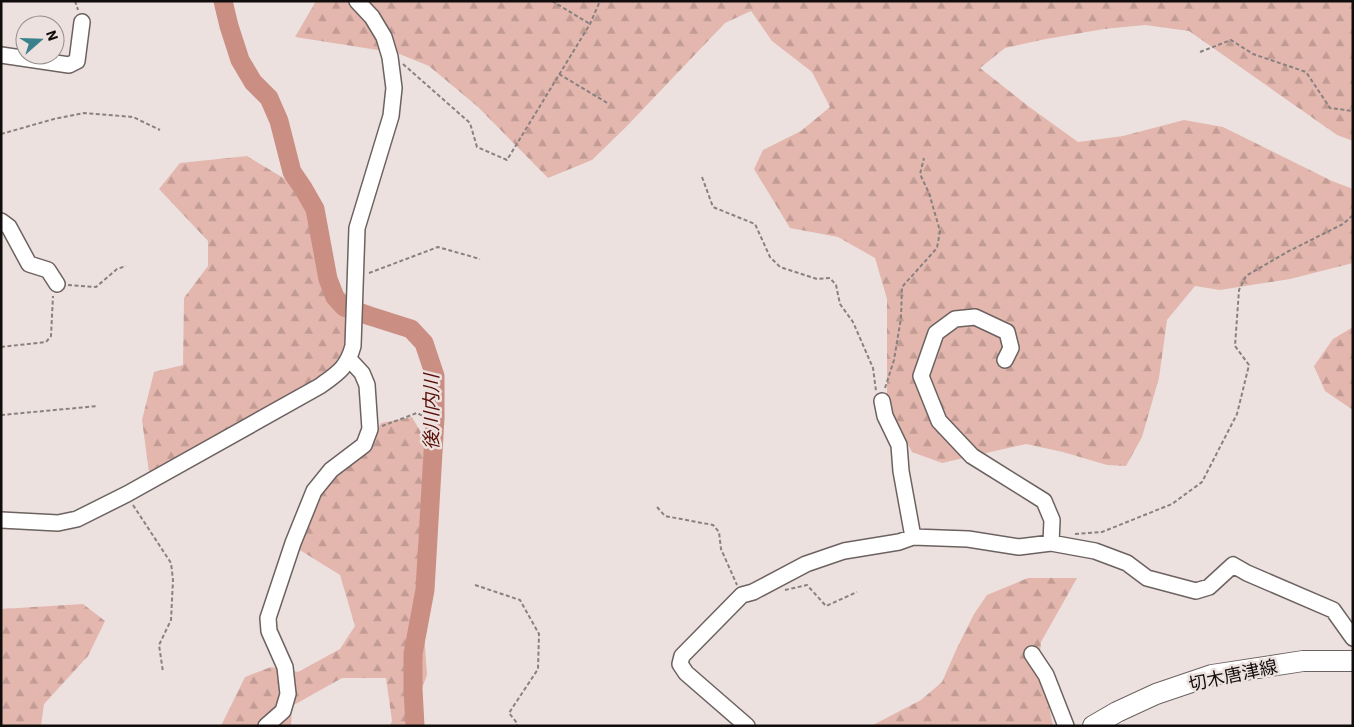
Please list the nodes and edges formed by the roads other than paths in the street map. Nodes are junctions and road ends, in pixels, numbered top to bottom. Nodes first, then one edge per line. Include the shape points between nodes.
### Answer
1 (357, 1) edge
2 (82, 22) dead end
3 (1, 55) edge
4 (1, 221) edge
5 (57, 284) road end
6 (349, 359) junction
7 (1005, 360) dead end
8 (882, 401) road end
9 (1, 520) edge
10 (913, 537) junction
11 (1051, 543) junction
12 (1353, 638) edge
13 (1032, 654) dead end
14 (1353, 661) edge
15 (266, 726) edge
16 (748, 726) edge
17 (1066, 726) edge
18 (1093, 726) edge

1 - 6 street via 384,37 394,88 391,116 357,228 354,346
2 - 3 street via 77,61 69,65
4 - 5 street via 10,227 29,264 48,270
6 - 9 street via 338,373 320,386 77,519 58,523
6 - 15 street via 362,372 367,385 370,429 364,445 331,470 314,491 293,543 268,618 269,631 285,667 288,694 283,711
7 - 11 street via 1011,348 1007,332 975,318 955,319 936,332 921,376 939,420 972,456 1044,501 1052,520
8 - 10 street via 885,416 899,445 900,471
10 - 11 street via 968,539 1019,547
10 - 16 street via 829,556 742,595 682,656 680,664 686,673
11 - 12 street via 1095,551 1127,563 1147,578 1196,591 1209,587 1233,565 1333,610
13 - 17 street via 1046,674
14 - 18 main road, 切木唐津線 via 1303,661 1212,675 1156,694

